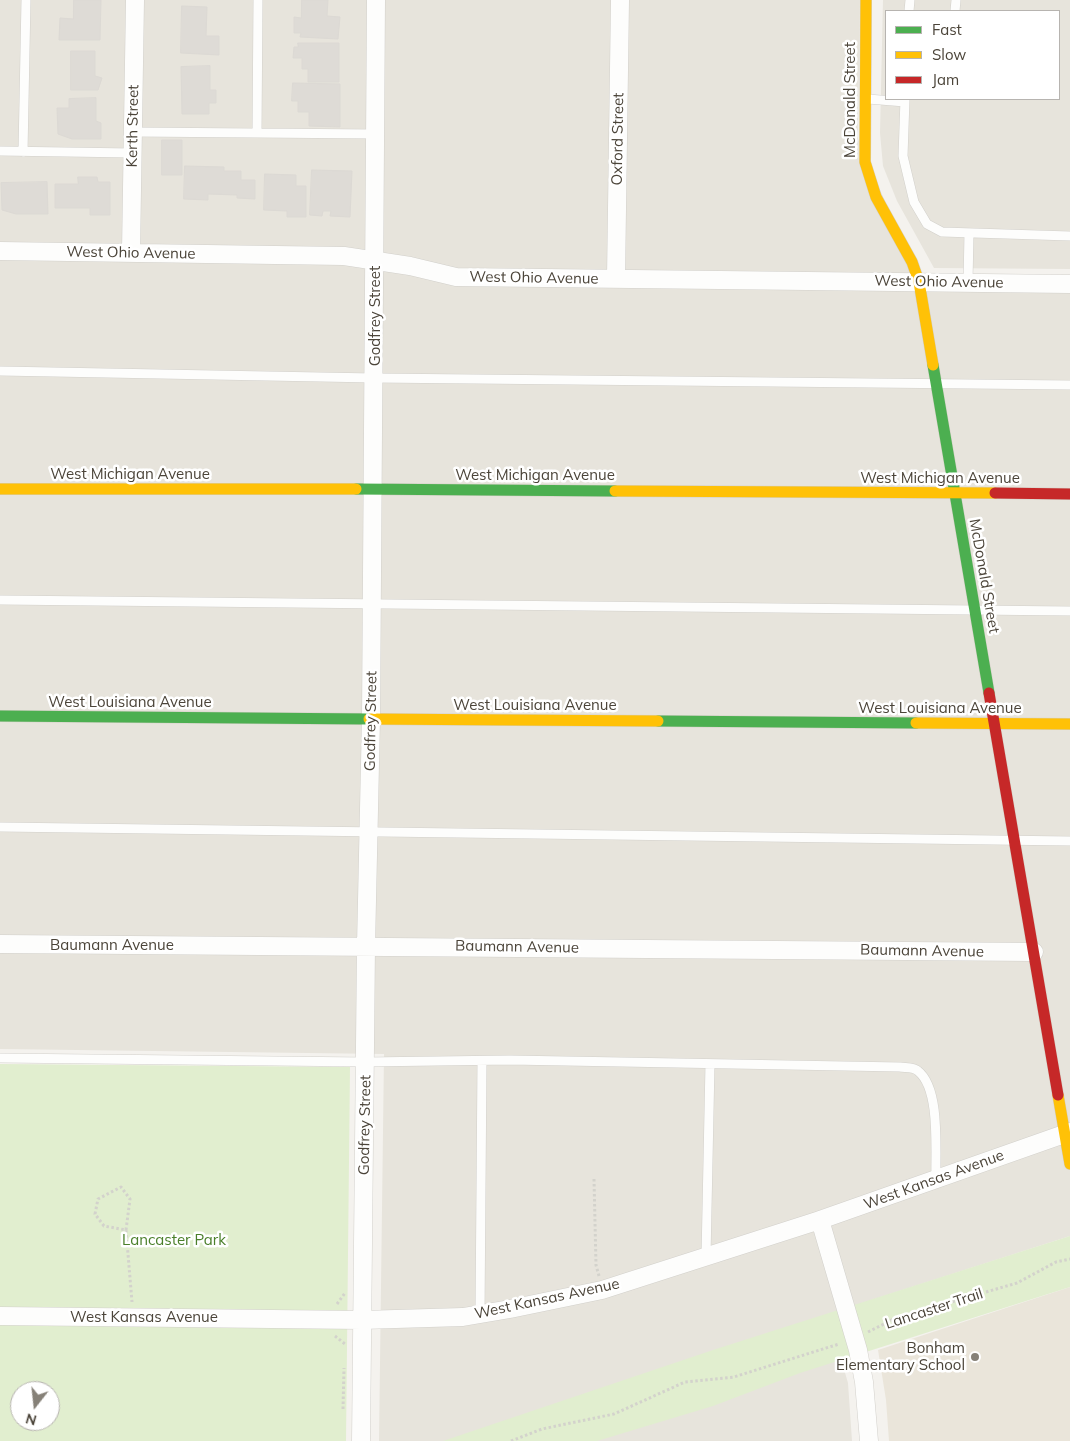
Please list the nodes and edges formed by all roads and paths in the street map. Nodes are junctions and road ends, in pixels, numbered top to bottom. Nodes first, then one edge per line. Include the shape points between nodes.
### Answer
1 (26, 0) edge
2 (135, 0) edge
3 (258, 0) edge
4 (376, 0) edge
5 (620, 0) edge
6 (866, 0) edge
7 (864, 98) junction
8 (885, 100) edge
9 (891, 100) edge
10 (905, 101) edge
11 (133, 132) junction
12 (257, 133) junction
13 (376, 134) junction
14 (0, 151) edge
15 (24, 152) junction
16 (132, 153) junction
17 (969, 233) junction
18 (1070, 236) edge
19 (0, 251) edge
20 (131, 252) junction
21 (375, 261) junction
22 (616, 278) junction
23 (919, 282) junction
24 (968, 283) junction
25 (1070, 284) edge
26 (0, 371) edge
27 (374, 378) junction
28 (936, 384) junction
29 (1070, 385) edge
30 (0, 489) edge
31 (373, 489) junction
32 (954, 493) junction
33 (1070, 494) edge
34 (0, 600) edge
35 (372, 603) junction
36 (974, 610) junction
37 (1070, 611) edge
38 (0, 716) edge
39 (371, 718) junction
40 (994, 723) junction
41 (1070, 724) edge
42 (0, 827) edge
43 (369, 830) junction
44 (1014, 839) junction
45 (1070, 841) edge
46 (0, 944) edge
47 (366, 946) junction
48 (1034, 952) junction
49 (0, 1058) edge
50 (482, 1061) junction
51 (366, 1062) junction
52 (710, 1064) junction
53 (1067, 1133) edge
54 (1070, 1164) edge
55 (936, 1179) junction
56 (594, 1180) dead end
57 (820, 1220) junction
58 (126, 1230) junction
59 (706, 1257) junction
60 (1070, 1259) edge
61 (345, 1285) dead end
62 (602, 1290) junction
63 (132, 1302) dead end
64 (337, 1304) dead end
65 (480, 1314) junction
66 (0, 1316) edge
67 (362, 1320) junction
68 (333, 1334) dead end
69 (854, 1340) junction
70 (345, 1353) dead end
71 (344, 1362) dead end
72 (343, 1415) dead end
73 (361, 1441) edge
74 (511, 1441) edge
75 (869, 1441) edge

1 - 15 lane
2 - 11 street, Kerth Street
3 - 12 lane
4 - 13 street, Godfrey Street
5 - 22 street, Oxford Street
6 - 7 street, McDonald Street
7 - 8 lane
7 - 23 street, McDonald Street via 864,152 868,176
9 - 10 lane
10 - 17 lane via 903,156 914,202 926,224 942,232
11 - 12 lane
11 - 16 street, Kerth Street
12 - 13 lane
13 - 21 street, Godfrey Street
14 - 15 lane
15 - 16 lane
16 - 20 street, Kerth Street
17 - 18 lane
17 - 24 lane
19 - 20 street, West Ohio Avenue
20 - 21 street, West Ohio Avenue via 344,256
21 - 22 street, West Ohio Avenue via 456,277
21 - 27 street, Godfrey Street
22 - 23 street, West Ohio Avenue
23 - 24 street, West Ohio Avenue
23 - 28 street, McDonald Street
24 - 25 street, West Ohio Avenue
26 - 27 lane
27 - 28 lane
27 - 31 street, Godfrey Street
28 - 29 lane
28 - 32 street, McDonald Street
30 - 31 street, West Michigan Avenue
31 - 32 street, West Michigan Avenue
31 - 35 street, Godfrey Street
32 - 33 street, West Michigan Avenue
32 - 36 street, McDonald Street
34 - 35 lane
35 - 36 lane
35 - 39 street, Godfrey Street
36 - 37 lane
36 - 40 street, McDonald Street
38 - 39 street, West Louisiana Avenue
39 - 40 street, West Louisiana Avenue
39 - 43 street, Godfrey Street
40 - 41 street, West Louisiana Avenue
40 - 44 street, McDonald Street
42 - 43 lane
43 - 44 lane
43 - 47 street, Godfrey Street
44 - 45 lane
44 - 48 street, McDonald Street
46 - 47 street, Baumann Avenue
47 - 48 street, Baumann Avenue
47 - 51 street, Godfrey Street
48 - 53 street, McDonald Street
49 - 51 lane
50 - 51 lane
50 - 52 lane
50 - 65 lane
51 - 67 street, Godfrey Street
52 - 55 lane via 917,1069 928,1082 933,1100
52 - 59 lane
53 - 54 street, McDonald Street
53 - 55 street, West Kansas Avenue
55 - 57 street, West Kansas Avenue
56 - 62 path via 596,1265
57 - 59 street, West Kansas Avenue
57 - 69 street
58 - 58 path via 104,1226 95,1214 98,1199 121,1187 130,1199
58 - 63 path
59 - 62 street, West Kansas Avenue
60 - 69 path, Lancaster Trail via 1056,1262 1017,1283 896,1318
61 - 64 path via 345,1294
62 - 65 street, West Kansas Avenue
65 - 67 street, West Kansas Avenue
66 - 67 street, West Kansas Avenue
67 - 73 street, Godfrey Street
68 - 70 path via 345,1344
69 - 74 path, Lancaster Trail via 734,1377 685,1382 614,1414 542,1429
69 - 75 street via 864,1382
71 - 72 path

